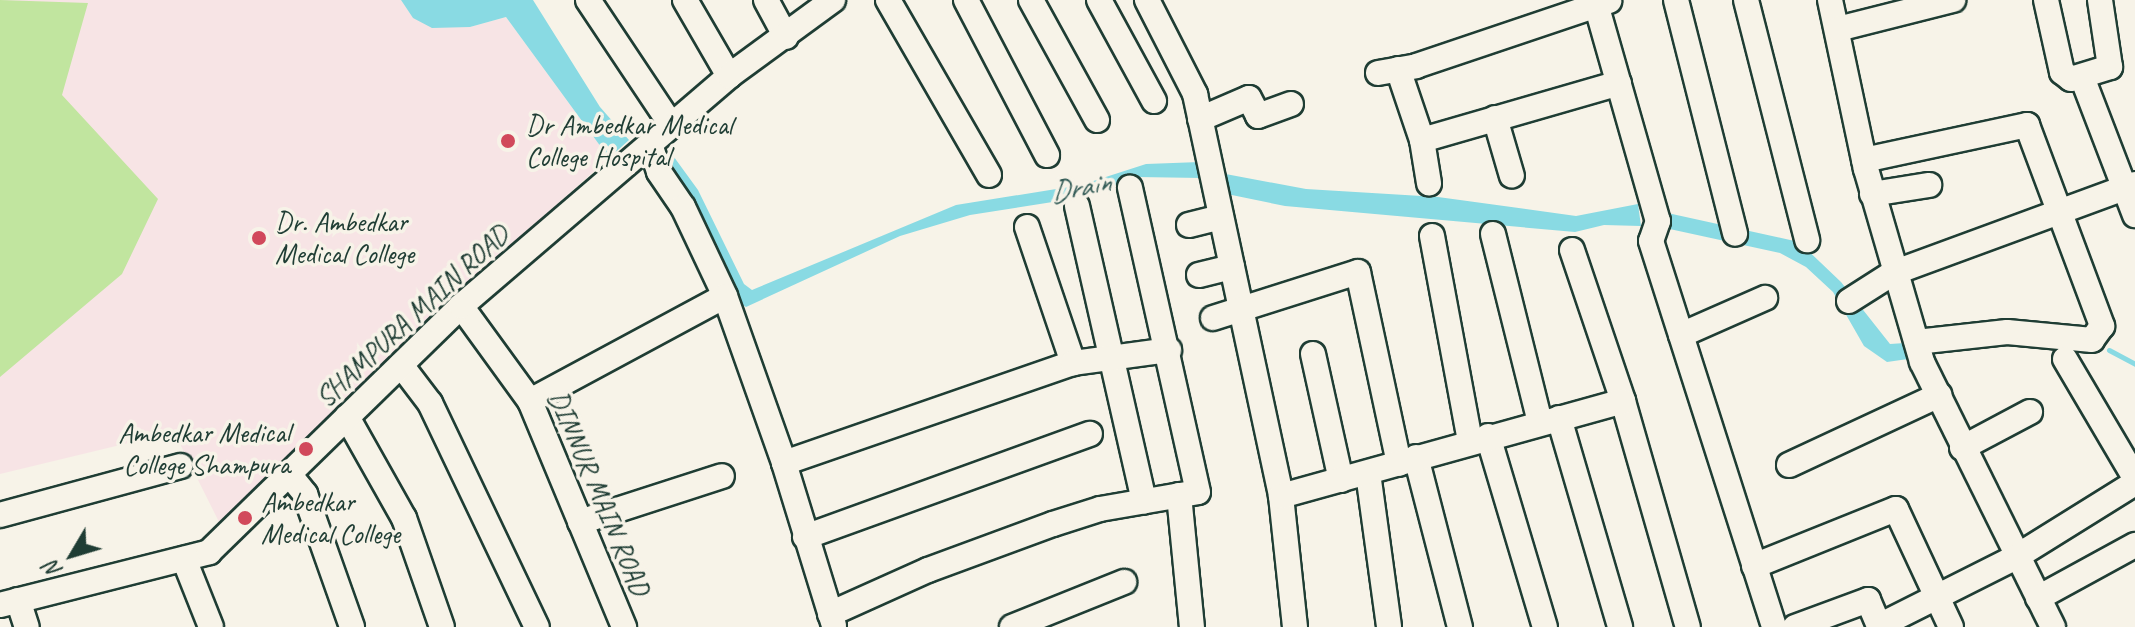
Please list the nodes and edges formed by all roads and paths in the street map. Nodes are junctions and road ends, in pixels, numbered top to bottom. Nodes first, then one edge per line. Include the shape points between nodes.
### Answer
1 (588, 0) edge
2 (685, 0) edge
3 (766, 0) edge
4 (833, 0) edge
5 (888, 0) edge
6 (966, 0) edge
7 (1031, 0) edge
8 (1099, 0) edge
9 (1147, 0) edge
10 (1676, 0) edge
11 (1746, 0) edge
12 (1830, 0) edge
13 (1953, 0) edge
14 (2046, 0) edge
15 (2100, 0) edge
16 (1593, 2) edge
17 (1838, 29) junction
18 (786, 37) junction
19 (729, 76) junction
20 (2082, 77) junction
21 (1619, 83) junction
22 (1154, 101) dead end
23 (1291, 104) dead end
24 (1495, 118) junction
25 (1200, 119) junction
26 (1097, 120) dead end
27 (672, 126) junction
28 (1422, 140) junction
29 (650, 144) junction
30 (1047, 155) dead end
31 (1864, 160) junction
32 (989, 175) dead end
33 (1512, 176) dead end
34 (1429, 183) dead end
35 (1929, 185) dead end
36 (2129, 186) edge
37 (1130, 187) dead end
38 (1872, 194) junction
39 (1077, 206) dead end
40 (2058, 213) junction
41 (2135, 215) edge
42 (1221, 217) junction
43 (1189, 225) dead end
44 (1027, 227) dead end
45 (1493, 234) dead end
46 (1735, 234) dead end
47 (1432, 236) dead end
48 (1807, 240) dead end
49 (1572, 250) dead end
50 (1232, 267) junction
51 (1893, 273) junction
52 (1199, 275) dead end
53 (725, 296) junction
54 (1765, 298) dead end
55 (1849, 301) dead end
56 (461, 306) junction
57 (1241, 307) junction
58 (1213, 318) dead end
59 (1681, 335) junction
60 (1169, 350) junction
61 (1919, 350) junction
62 (1313, 354) dead end
63 (1115, 357) junction
64 (2065, 359) dead end
65 (1073, 363) junction
66 (401, 365) junction
67 (1939, 395) junction
68 (530, 401) junction
69 (1623, 401) junction
70 (2030, 412) dead end
71 (347, 417) junction
72 (1550, 420) junction
73 (1090, 434) dead end
74 (1479, 439) junction
75 (1962, 448) junction
76 (1408, 460) junction
77 (784, 463) junction
78 (1789, 465) dead end
79 (180, 466) dead end
80 (1368, 473) junction
81 (289, 474) junction
82 (722, 476) dead end
83 (1341, 480) junction
84 (2135, 480) edge
85 (1179, 495) junction
86 (1281, 496) junction
87 (1144, 501) junction
88 (0, 515) edge
89 (580, 522) junction
90 (805, 537) junction
91 (2135, 545) edge
92 (2016, 557) junction
93 (184, 559) junction
94 (1754, 566) junction
95 (1124, 582) dead end
96 (2038, 598) junction
97 (1937, 599) junction
98 (9, 602) edge
99 (832, 620) edge
100 (27, 627) edge
101 (211, 627) edge
102 (352, 627) edge
103 (442, 627) edge
104 (537, 627) edge
105 (624, 627) edge
106 (1012, 627) edge
107 (1192, 627) edge
108 (1295, 627) edge
109 (1389, 627) edge
110 (1460, 627) edge
111 (1545, 627) edge
112 (1620, 627) edge
113 (1688, 627) edge
114 (1774, 627) edge
115 (1795, 627) edge
116 (1951, 627) edge
117 (2053, 627) edge

1 - 27 street
2 - 19 street
3 - 18 street
4 - 18 street, SHAMPURA MAIN ROAD
5 - 32 street
6 - 30 street
7 - 26 street
8 - 22 street
9 - 25 street via 1195,94
10 - 46 street
11 - 48 street
12 - 17 street
13 - 17 street
14 - 20 street via 2062,72 2066,78
15 - 20 street via 2110,67
16 - 21 street
16 - 28 street via 1388,71
17 - 31 street
18 - 19 street, SHAMPURA MAIN ROAD
19 - 27 street, SHAMPURA MAIN ROAD
20 - 36 street
21 - 24 street
21 - 59 street via 1658,221 1651,241
23 - 25 street via 1258,116 1249,98
24 - 28 street
24 - 33 street
25 - 42 street
27 - 29 street, SHAMPURA MAIN ROAD
28 - 34 street
29 - 53 street via 659,172 683,207
29 - 56 street, SHAMPURA MAIN ROAD
31 - 38 street
31 - 40 street via 2027,125
35 - 38 street
36 - 40 street
36 - 41 street
37 - 60 street
38 - 51 street
39 - 63 street
40 - 51 street
40 - 61 street via 2099,315 2098,337 2007,332
42 - 43 street
42 - 50 street
44 - 65 street
45 - 72 street
47 - 74 street
49 - 69 street
50 - 52 street
50 - 57 street
51 - 55 street
51 - 61 street
53 - 68 street
53 - 77 street
54 - 59 street
56 - 66 street, SHAMPURA MAIN ROAD
56 - 68 street, DINNUR MAIN ROAD
57 - 58 street
57 - 76 street via 1358,272
57 - 86 street
59 - 94 street
60 - 63 street
60 - 85 street via 1198,492
61 - 67 street
62 - 83 street
63 - 65 street
63 - 87 street
64 - 84 street
65 - 77 street
66 - 71 street, SHAMPURA MAIN ROAD
66 - 104 street via 430,403
67 - 75 street
67 - 78 street
68 - 89 street, DINNUR MAIN ROAD
69 - 72 street
69 - 113 street
70 - 75 street
71 - 81 street, SHAMPURA MAIN ROAD
71 - 103 street via 404,518
72 - 74 street
72 - 112 street
73 - 90 street
74 - 76 street
74 - 111 street
75 - 92 street
76 - 80 street
76 - 110 street
77 - 90 street
79 - 88 street
80 - 83 street
80 - 109 street
81 - 93 street, SHAMPURA MAIN ROAD via 209,552
81 - 102 street via 305,494
82 - 89 street
83 - 86 street
84 - 92 street
85 - 87 street
85 - 107 street
86 - 108 street
87 - 99 street via 1053,524 928,570
89 - 105 street, DINNUR MAIN ROAD
90 - 99 street
91 - 96 street
92 - 96 street
92 - 97 street
93 - 98 street, SHAMPURA MAIN ROAD
93 - 101 street
94 - 97 street via 1896,509
94 - 114 street
95 - 106 street
96 - 117 street
97 - 115 street via 1879,626 1868,600
97 - 116 street
98 - 100 street

